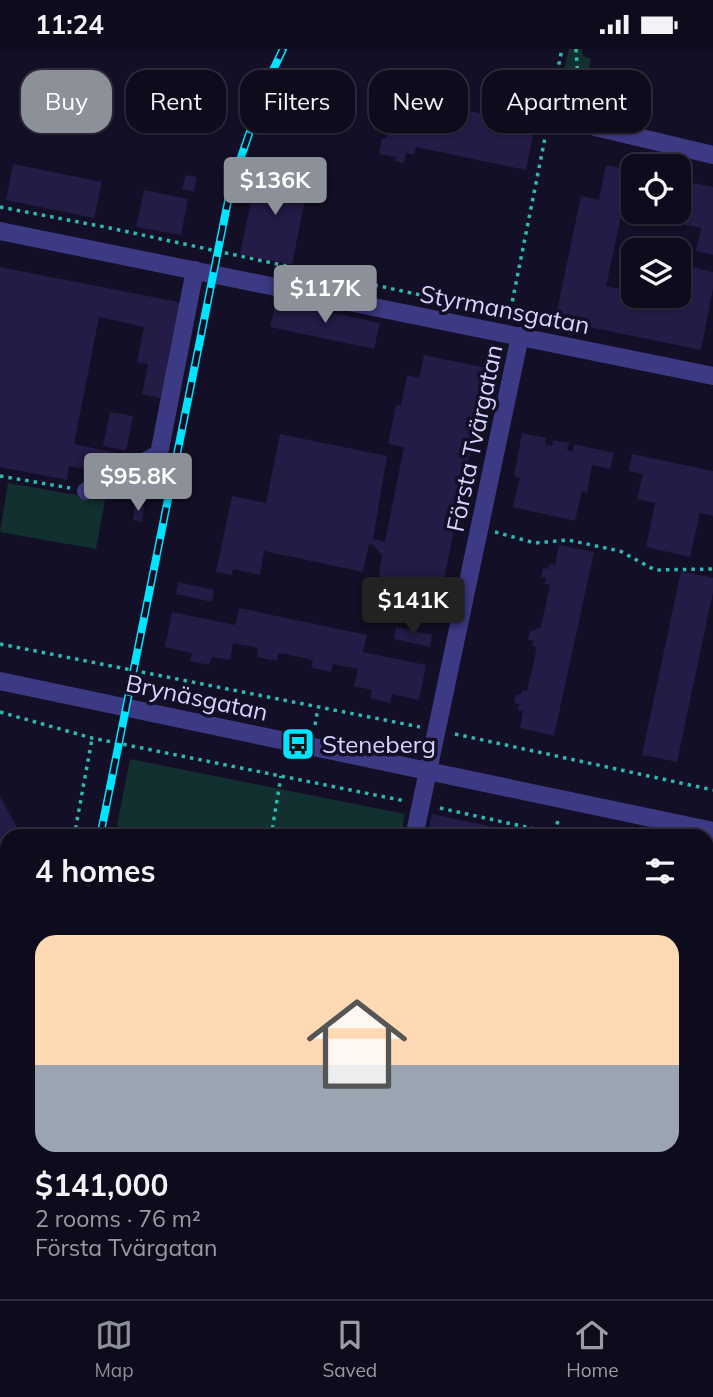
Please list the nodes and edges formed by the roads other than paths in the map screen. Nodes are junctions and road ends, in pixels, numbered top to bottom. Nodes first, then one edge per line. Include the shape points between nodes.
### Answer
1 (620, 133) edge
2 (713, 155) edge
3 (0, 231) edge
4 (195, 270) junction
5 (513, 335) junction
6 (713, 376) edge
7 (86, 491) road end
8 (0, 681) edge
9 (429, 770) junction
10 (416, 829) edge
11 (704, 829) edge

1 - 2 street
3 - 4 street, Styrmansgatan
4 - 5 street, Styrmansgatan
4 - 7 street via 159,454
5 - 6 street, Styrmansgatan
5 - 9 street, Första Tvärgatan via 480,528
8 - 9 street, Brynäsgatan
9 - 10 street, Första Tvärgatan
9 - 11 street, Brynäsgatan

